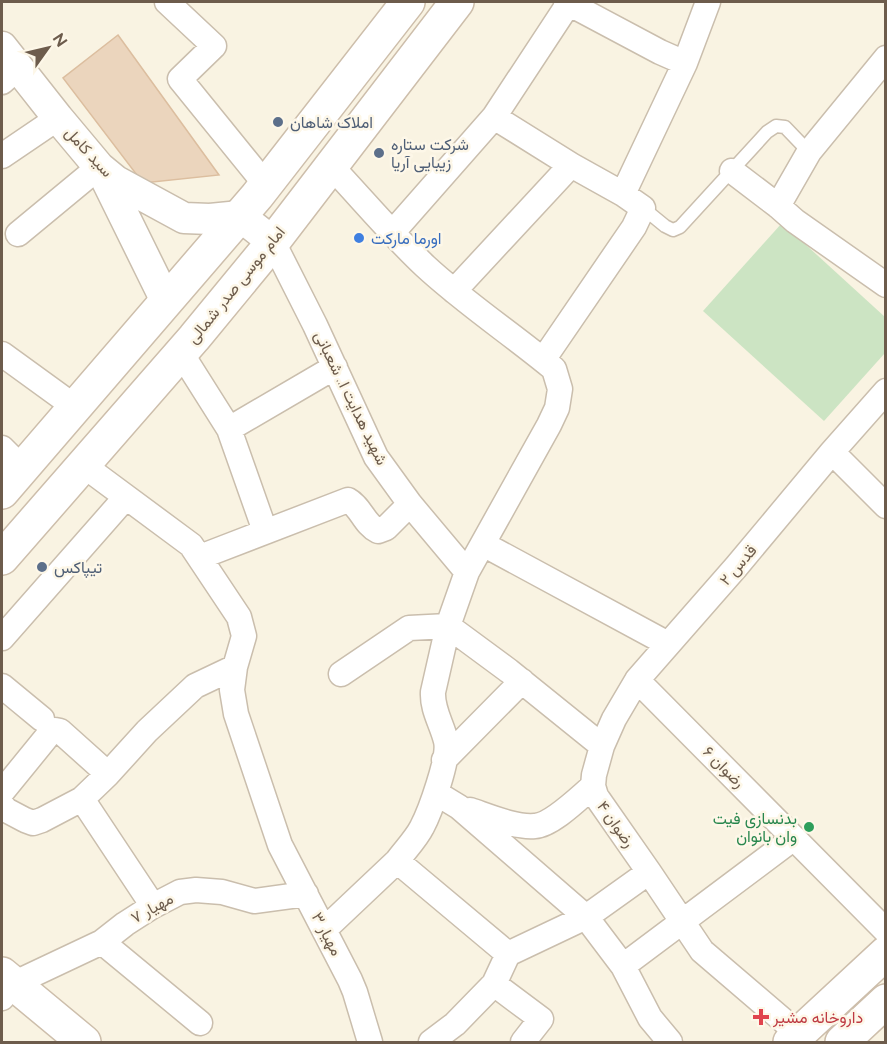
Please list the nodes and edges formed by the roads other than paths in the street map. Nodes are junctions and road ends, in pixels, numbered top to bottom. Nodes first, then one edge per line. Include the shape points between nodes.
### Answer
1 (167, 2) edge
2 (408, 2) edge
3 (457, 2) edge
4 (568, 2) edge
5 (708, 2) edge
6 (885, 58) edge
7 (685, 63) junction
8 (7, 66) edge
9 (494, 117) junction
10 (58, 118) junction
11 (809, 152) junction
12 (2, 156) edge
13 (571, 165) junction
14 (332, 166) junction
15 (99, 167) junction
16 (732, 171) junction
17 (266, 184) junction
18 (623, 194) junction
19 (777, 206) junction
20 (643, 208) junction
21 (240, 216) junction
22 (392, 233) junction
23 (18, 234) dead end
24 (273, 242) junction
25 (884, 279) edge
26 (454, 291) junction
27 (166, 301) junction
28 (181, 352) junction
29 (2, 354) edge
30 (543, 360) junction
31 (335, 367) junction
32 (885, 391) edge
33 (75, 407) junction
34 (229, 429) junction
35 (832, 452) junction
36 (12, 458) edge
37 (82, 465) junction
38 (2, 492) edge
39 (126, 497) junction
40 (410, 504) junction
41 (885, 507) edge
42 (265, 531) junction
43 (483, 544) junction
44 (200, 557) junction
45 (2, 558) edge
46 (467, 572) junction
47 (448, 626) junction
48 (2, 638) edge
49 (668, 644) junction
50 (236, 666) junction
51 (341, 674) dead end
52 (638, 680) junction
53 (522, 681) junction
54 (2, 686) edge
55 (42, 720) dead end
56 (602, 746) junction
57 (444, 760) junction
58 (108, 774) junction
59 (593, 786) junction
60 (2, 792) edge
61 (436, 793) junction
62 (82, 799) junction
63 (2, 805) edge
64 (459, 807) junction
65 (794, 838) junction
66 (397, 861) junction
67 (650, 872) junction
68 (306, 894) junction
69 (153, 906) junction
70 (586, 918) junction
71 (682, 921) junction
72 (324, 930) junction
73 (885, 930) edge
74 (102, 942) junction
75 (885, 953) edge
76 (508, 954) junction
77 (623, 966) junction
78 (494, 984) junction
79 (5, 985) edge
80 (885, 1001) edge
81 (201, 1023) dead end
82 (795, 1038) edge
83 (84, 1042) edge
84 (370, 1042) edge
85 (431, 1042) edge
86 (523, 1042) edge
87 (670, 1042) edge
88 (842, 1042) edge

1 - 17 street via 214,46 180,79
2 - 17 main road
3 - 14 main road, امام موسی صدر شمالی
4 - 7 street
4 - 9 street
5 - 7 street
6 - 11 street
7 - 18 street
8 - 10 street, سید کامل
9 - 13 street
9 - 22 street
10 - 12 street
10 - 15 street, سید کامل
11 - 16 lane via 785,127 776,126
11 - 19 street
13 - 18 street
13 - 26 street
14 - 22 street
14 - 24 main road, امام موسی صدر شمالی
15 - 21 street, سید کامل via 116,181 184,218
15 - 23 street
15 - 27 street
16 - 19 street
16 - 20 lane via 681,227 673,230 665,226
17 - 21 main road
18 - 20 street
19 - 25 street
20 - 30 street
21 - 24 street
21 - 27 main road
22 - 26 street
24 - 28 main road, امام موسی صدر شمالی
24 - 31 street, شهید هدایت ا.. شعبانی
26 - 30 street
27 - 33 main road
28 - 34 street
28 - 37 main road, امام موسی صدر شمالی
29 - 33 street
30 - 43 street via 555,369 560,389 557,408
31 - 34 street
31 - 40 street, شهید هدایت ا.. شعبانی via 376,457
32 - 35 street, قدس ۲
33 - 36 main road
34 - 42 street
35 - 41 street
35 - 49 street, قدس ۲
36 - 38 main road
37 - 39 street, مهیار ۳
37 - 45 main road, امام موسی صدر شمالی
39 - 44 street, مهیار ۳ via 191,545
39 - 48 street
40 - 42 street via 378,531 348,500
40 - 46 street, شهید هدایت ا.. شعبانی
42 - 44 street
43 - 46 street
43 - 49 street
44 - 50 street, مهیار ۳ via 239,617 244,636
46 - 47 street
47 - 51 street via 409,628
47 - 53 street
47 - 57 street via 432,701 447,743
49 - 52 street, قدس ۲
50 - 58 street via 195,686
50 - 68 street, مهیار ۳ via 232,690 236,714 274,830
52 - 56 street, قدس ۲
52 - 65 street, رضوان ۶
53 - 56 street
53 - 57 street
54 - 55 street
56 - 59 street, رضوان ۴
57 - 61 street
58 - 60 street via 55,730
58 - 62 street
59 - 64 street via 565,810 533,827
59 - 67 street, رضوان ۴ via 596,796
61 - 64 street
61 - 66 street via 422,828
62 - 63 street via 33,823
62 - 69 street
64 - 70 street
65 - 71 street
65 - 73 street, رضوان ۶
66 - 72 street
66 - 76 street
67 - 70 street
67 - 71 street, رضوان ۴
68 - 69 street, مهیار ۷ via 254,901 196,890 180,892
68 - 72 street, مهیار ۳
69 - 74 street, مهیار ۷
70 - 76 street
70 - 77 street
71 - 77 street
71 - 82 street, رضوان ۴ via 702,951
72 - 84 street, مهیار ۳ via 355,992
74 - 79 street, مهیار ۷
74 - 81 street
75 - 82 main road
76 - 78 street
77 - 87 street via 650,1018
78 - 85 street via 455,1024
78 - 86 street via 541,1019
79 - 83 main road
80 - 88 main road

